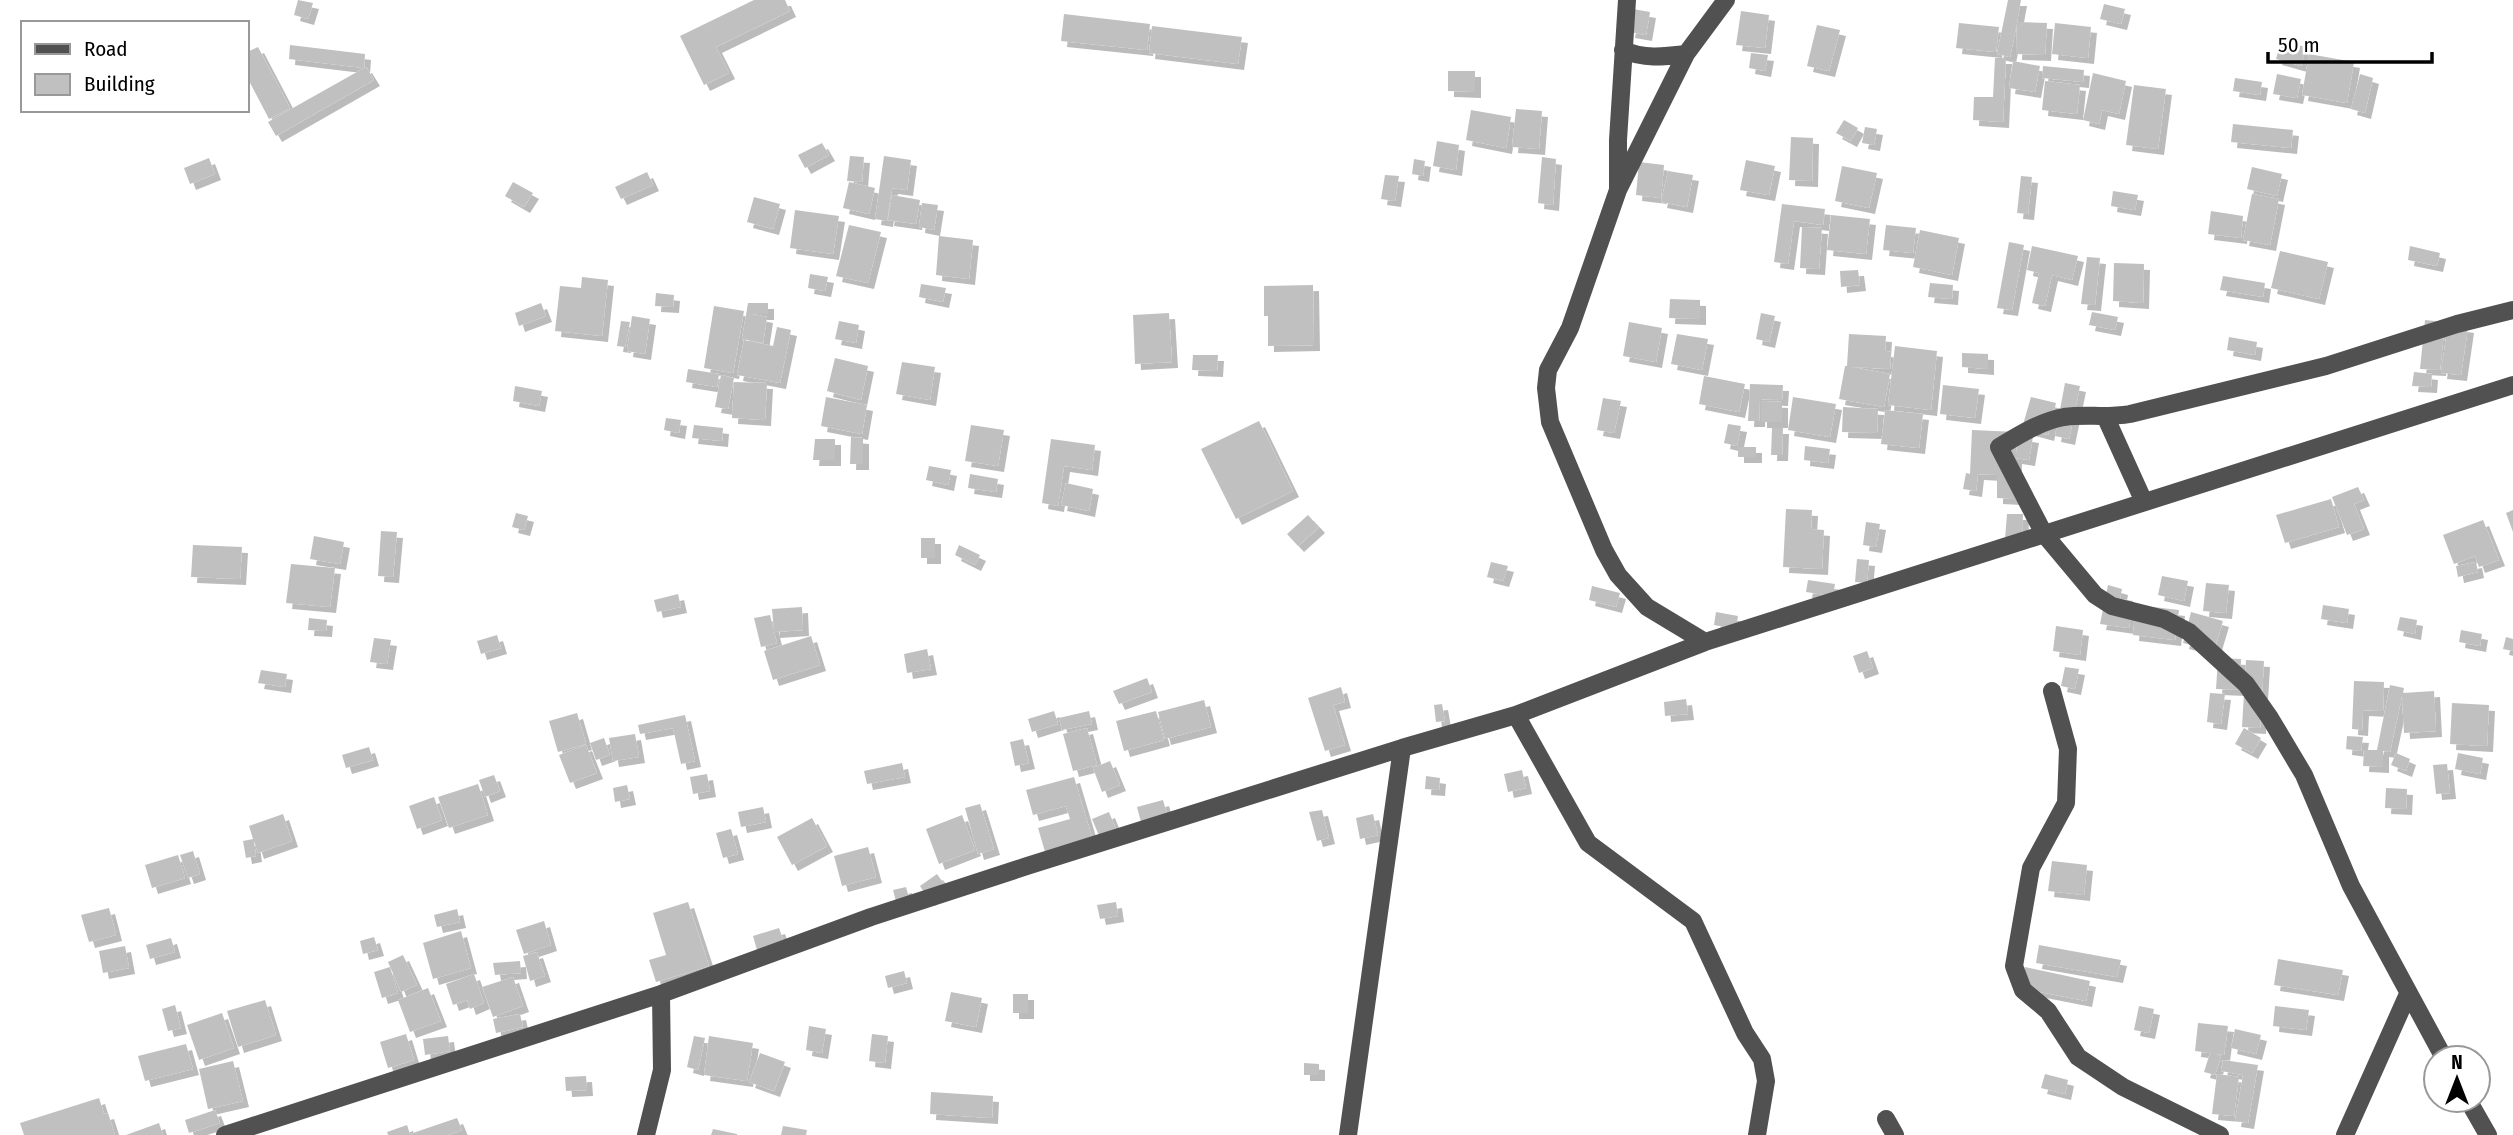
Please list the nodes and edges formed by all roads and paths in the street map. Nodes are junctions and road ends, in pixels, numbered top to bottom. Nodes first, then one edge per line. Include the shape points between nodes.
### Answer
1 (1627, 0) edge
2 (1726, 0) edge
3 (1623, 50) junction
4 (1686, 54) junction
5 (1618, 190) junction
6 (2513, 310) edge
7 (2513, 385) edge
8 (2106, 418) junction
9 (2144, 502) junction
10 (2044, 534) junction
11 (1705, 642) junction
12 (2052, 691) dead end
13 (1516, 715) junction
14 (1402, 748) junction
15 (661, 994) junction
16 (2408, 994) junction
17 (2436, 1044) edge
18 (2476, 1114) edge
19 (1886, 1119) dead end
20 (225, 1135) edge
21 (646, 1135) edge
22 (1349, 1135) edge
23 (1757, 1135) edge
24 (1895, 1135) edge
25 (2220, 1135) edge
26 (2345, 1135) edge
27 (2488, 1135) edge

1 - 3 street
2 - 4 street
3 - 4 street via 1648,58
3 - 5 street
4 - 5 street
5 - 11 street via 1570,328 1548,370 1550,422 1618,575 1647,607
6 - 8 street via 2326,366
7 - 9 street
8 - 9 street
8 - 10 street via 2051,420 1999,447
9 - 10 street
10 - 11 street
10 - 16 street via 2082,583 2105,603 2164,619 2189,632 2246,684 2304,775 2351,887
11 - 13 street
12 - 25 street via 2068,749 2066,803 2031,868 2014,966 2024,990 2048,1011 2078,1057 2123,1087
13 - 14 street
13 - 23 street via 1588,843 1693,922 1762,1059 1766,1081
14 - 15 street via 884,913
14 - 22 street
15 - 20 street
15 - 21 street via 662,1070
16 - 17 street
16 - 26 street
18 - 27 street
19 - 24 street

